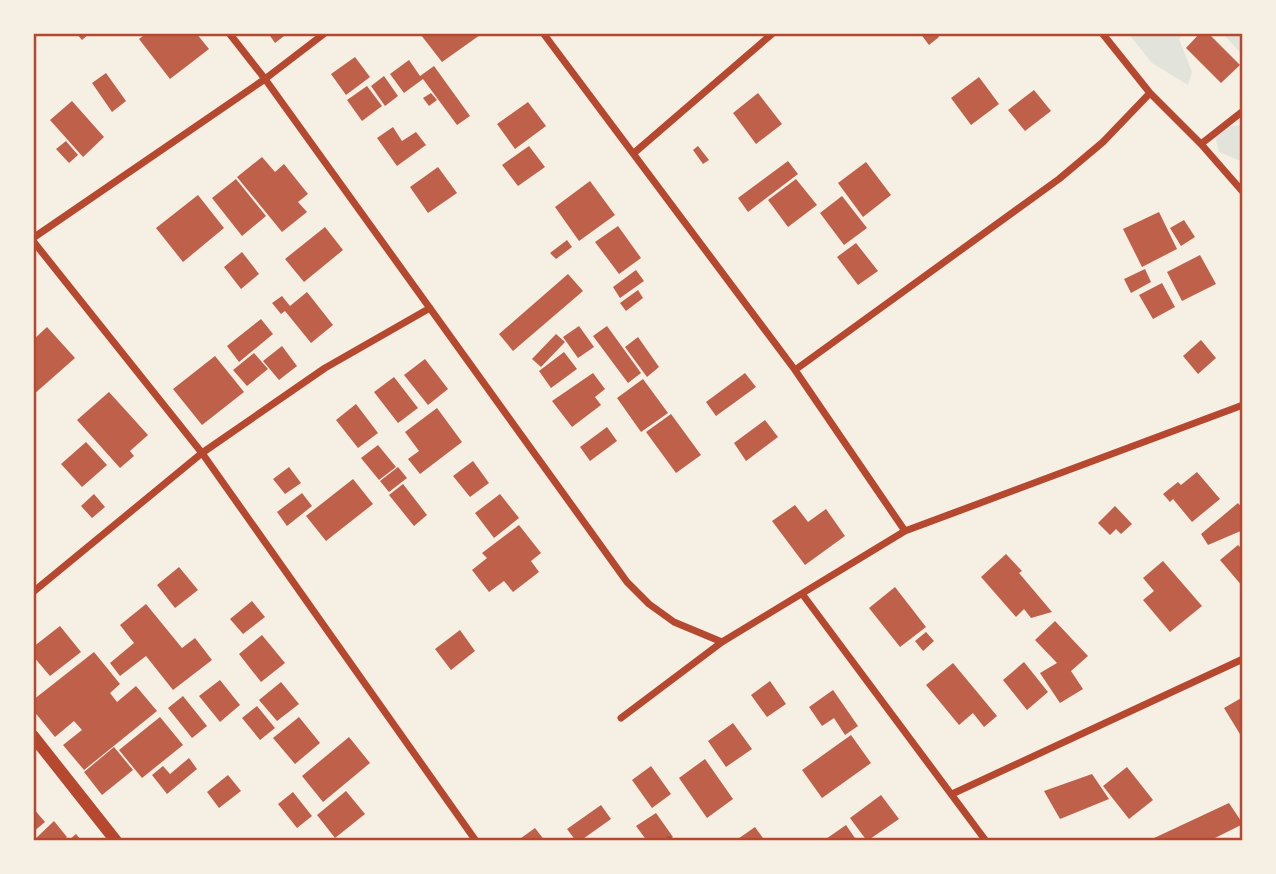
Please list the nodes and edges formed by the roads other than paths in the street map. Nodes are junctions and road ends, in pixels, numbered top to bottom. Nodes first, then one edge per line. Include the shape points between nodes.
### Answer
1 (229, 33) edge
2 (326, 33) edge
3 (543, 33) edge
4 (773, 33) edge
5 (1102, 33) edge
6 (265, 79) junction
7 (1150, 93) junction
8 (1243, 111) edge
9 (1201, 144) junction
10 (634, 153) junction
11 (1243, 192) edge
12 (33, 240) edge
13 (430, 308) junction
14 (795, 370) junction
15 (1243, 405) edge
16 (202, 453) junction
17 (905, 531) junction
18 (33, 592) edge
19 (803, 595) junction
20 (722, 642) junction
21 (1243, 659) edge
22 (621, 718) dead end
23 (33, 736) edge
24 (952, 794) junction
25 (116, 841) edge
26 (476, 841) edge
27 (986, 841) edge

1 - 6 street
2 - 6 street
3 - 10 street
4 - 10 street
5 - 7 street
6 - 12 street
6 - 13 street
7 - 9 street
7 - 14 street via 1059,179
8 - 9 street
9 - 11 street
10 - 14 street
12 - 16 street
13 - 16 street via 325,368
13 - 20 street via 627,582 674,622
14 - 17 street
15 - 17 street
16 - 18 street
16 - 26 street
17 - 19 street
19 - 20 street
19 - 24 street
20 - 22 street
21 - 24 street
23 - 25 street
24 - 27 street

